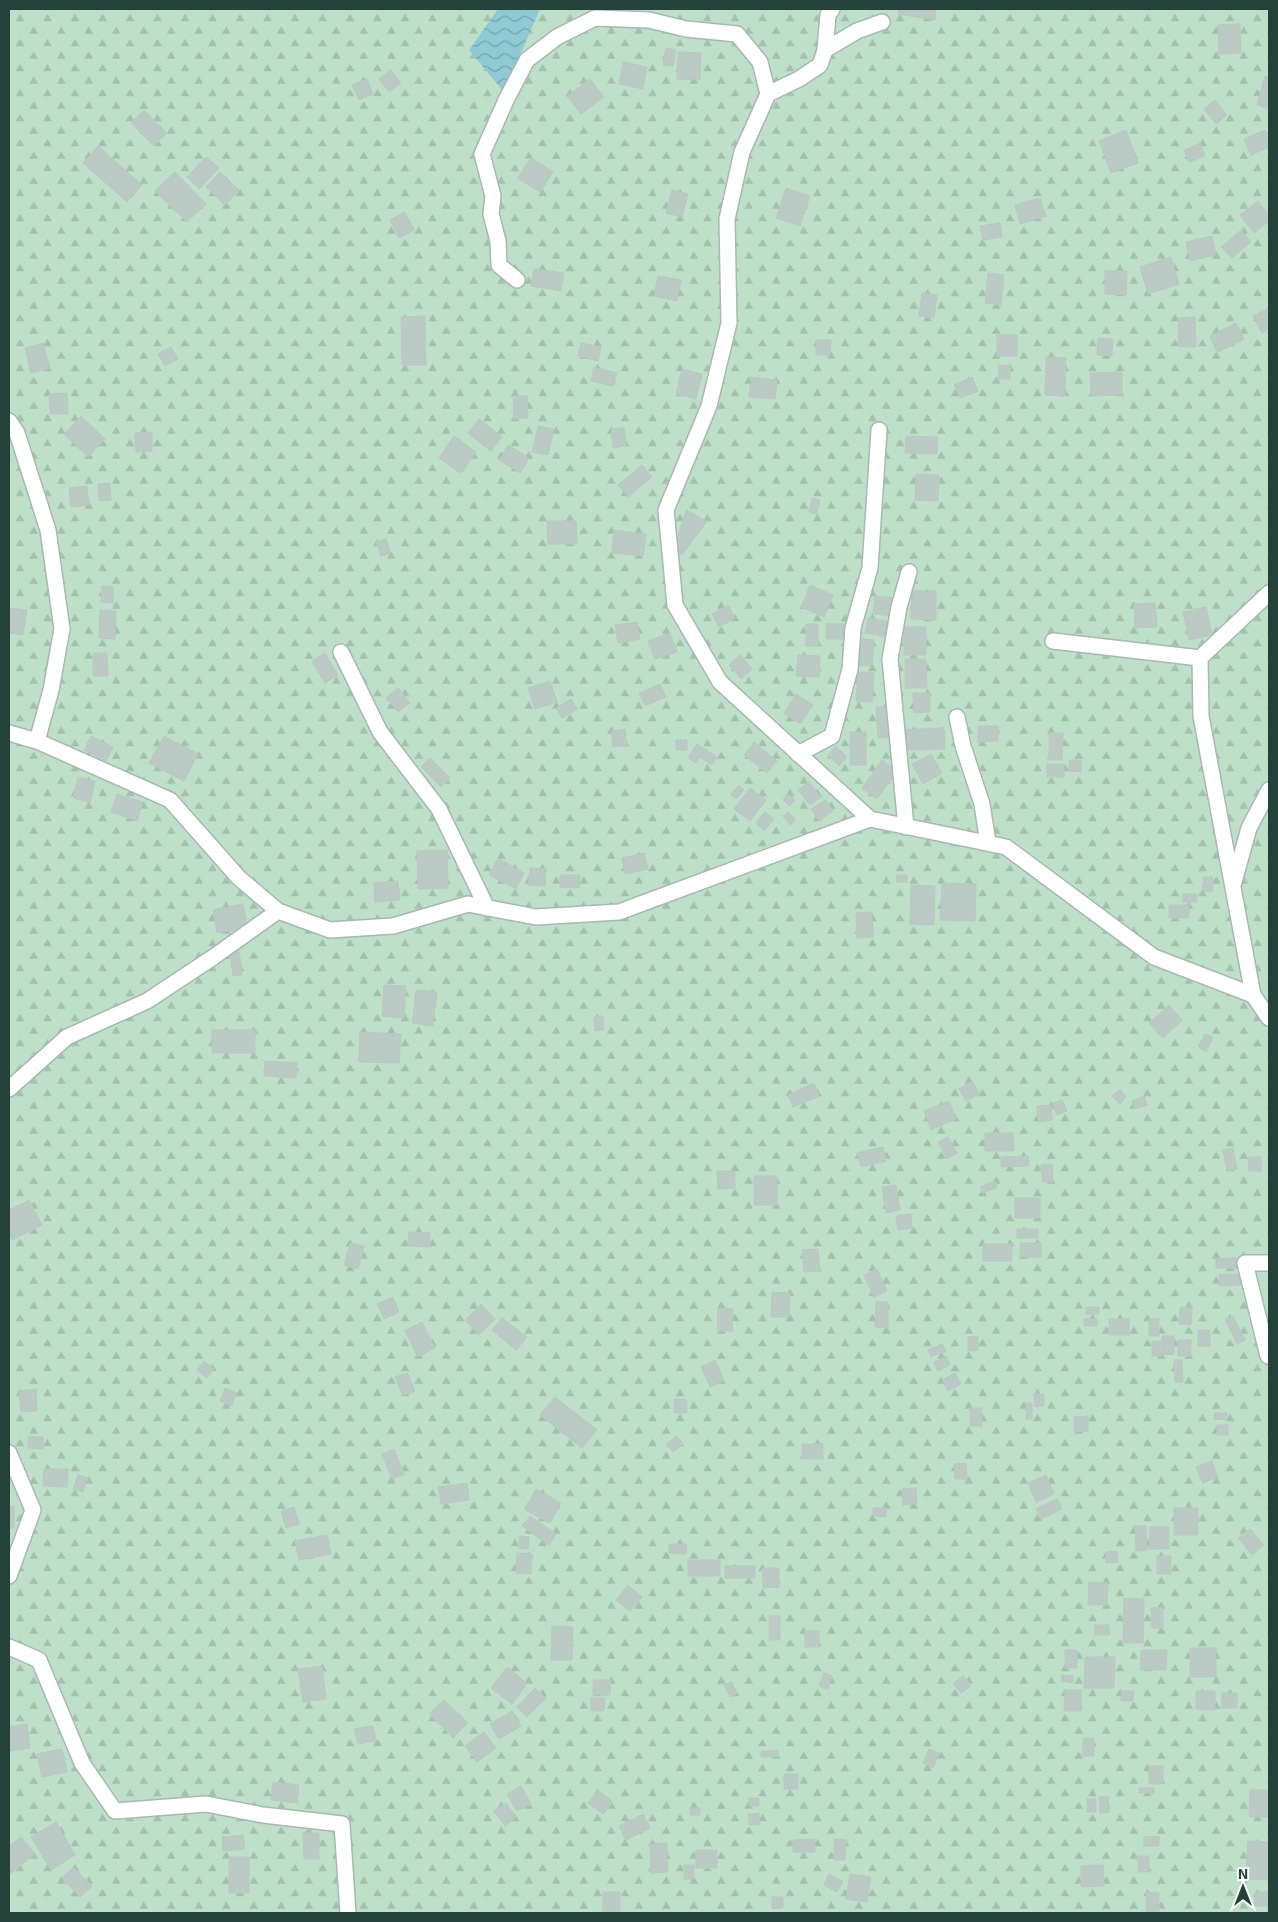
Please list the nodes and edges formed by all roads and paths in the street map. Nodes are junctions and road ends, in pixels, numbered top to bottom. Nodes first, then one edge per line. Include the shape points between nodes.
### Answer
1 (832, 9) edge
2 (882, 22) dead end
3 (825, 50) junction
4 (768, 94) junction
5 (517, 280) dead end
6 (9, 421) edge
7 (879, 430) dead end
8 (909, 572) dead end
9 (1269, 593) edge
10 (1053, 641) dead end
11 (341, 652) dead end
12 (1200, 658) junction
13 (957, 717) dead end
14 (9, 734) edge
15 (37, 741) junction
16 (798, 754) junction
17 (1269, 790) edge
18 (870, 819) junction
19 (906, 827) junction
20 (988, 843) junction
21 (1233, 885) junction
22 (488, 908) junction
23 (278, 911) junction
24 (1253, 995) junction
25 (1269, 1018) edge
26 (9, 1089) edge
27 (1269, 1263) edge
28 (1269, 1356) edge
29 (9, 1453) edge
30 (9, 1576) edge
31 (9, 1647) edge
32 (348, 1913) edge

1 - 3 street via 828,16
2 - 3 street via 857,31
3 - 4 street via 820,65
4 - 5 street via 760,62 737,34 686,29 649,20 595,18 557,37 527,60 482,154 493,196 492,214 500,265
4 - 16 street via 742,152 727,219 729,323 712,396 666,510 675,605 720,682
6 - 15 street via 17,432 48,530 62,629 51,690
7 - 16 street via 870,568 853,628 850,669 832,736
8 - 19 street via 890,659
9 - 12 street
10 - 12 street
11 - 22 street via 380,732 439,809
12 - 21 street via 1201,716
13 - 20 street via 982,804
14 - 15 street
15 - 23 street via 170,800 239,878
16 - 18 street
17 - 21 street via 1249,828
18 - 19 street
18 - 22 street via 619,912 536,917
19 - 20 street
20 - 24 street via 1006,847 1154,957
21 - 24 street
22 - 23 street via 468,904 393,926 330,930
23 - 26 street via 147,1001 67,1037
24 - 25 street
27 - 28 street via 1245,1263
29 - 30 street via 33,1510
31 - 32 street via 39,1660 82,1763 115,1812 206,1804 263,1815 342,1824

